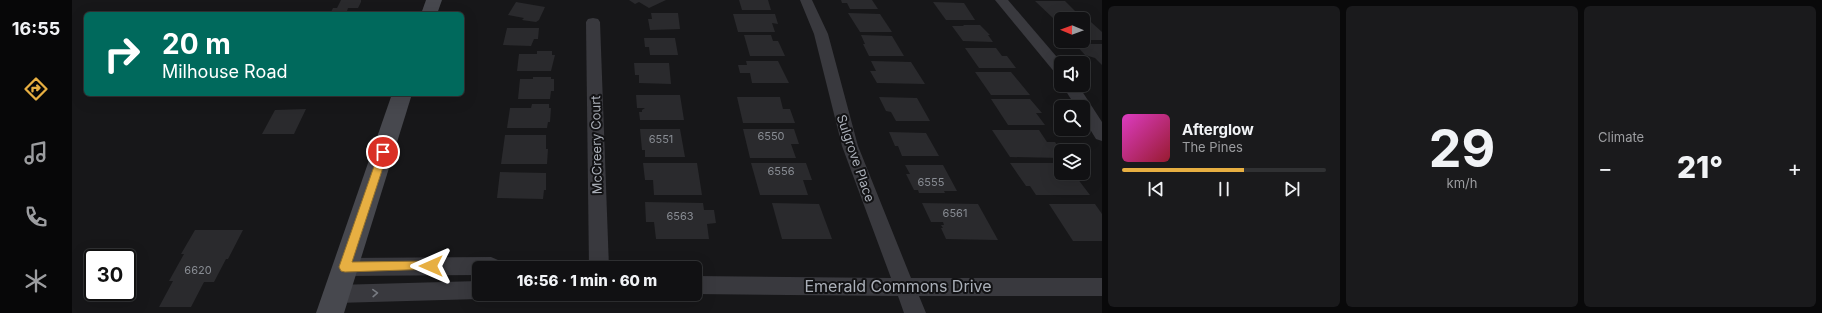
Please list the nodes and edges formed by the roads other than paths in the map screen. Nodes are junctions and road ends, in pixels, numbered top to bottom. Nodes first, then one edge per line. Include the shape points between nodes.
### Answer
1 (434, 0) edge
2 (806, 0) edge
3 (1001, 0) edge
4 (430, 12) edge
5 (593, 22) dead end
6 (1054, 63) edge
7 (1074, 92) edge
8 (401, 96) edge
9 (1102, 135) edge
10 (599, 261) edge
11 (472, 266) edge
12 (345, 267) junction
13 (702, 285) edge
14 (1102, 286) edge
15 (904, 287) junction
16 (472, 291) edge
17 (333, 304) edge
18 (915, 313) edge

1 - 4 street
2 - 15 street, Sulgrove Place via 821,34 850,146
3 - 6 street
5 - 10 street, McCreery Court
7 - 9 street
8 - 12 street
11 - 12 street
12 - 17 street
13 - 15 street, Emerald Commons Drive
14 - 15 street, Emerald Commons Drive
15 - 18 street, Sulgrove Place
17 -> 16 street

